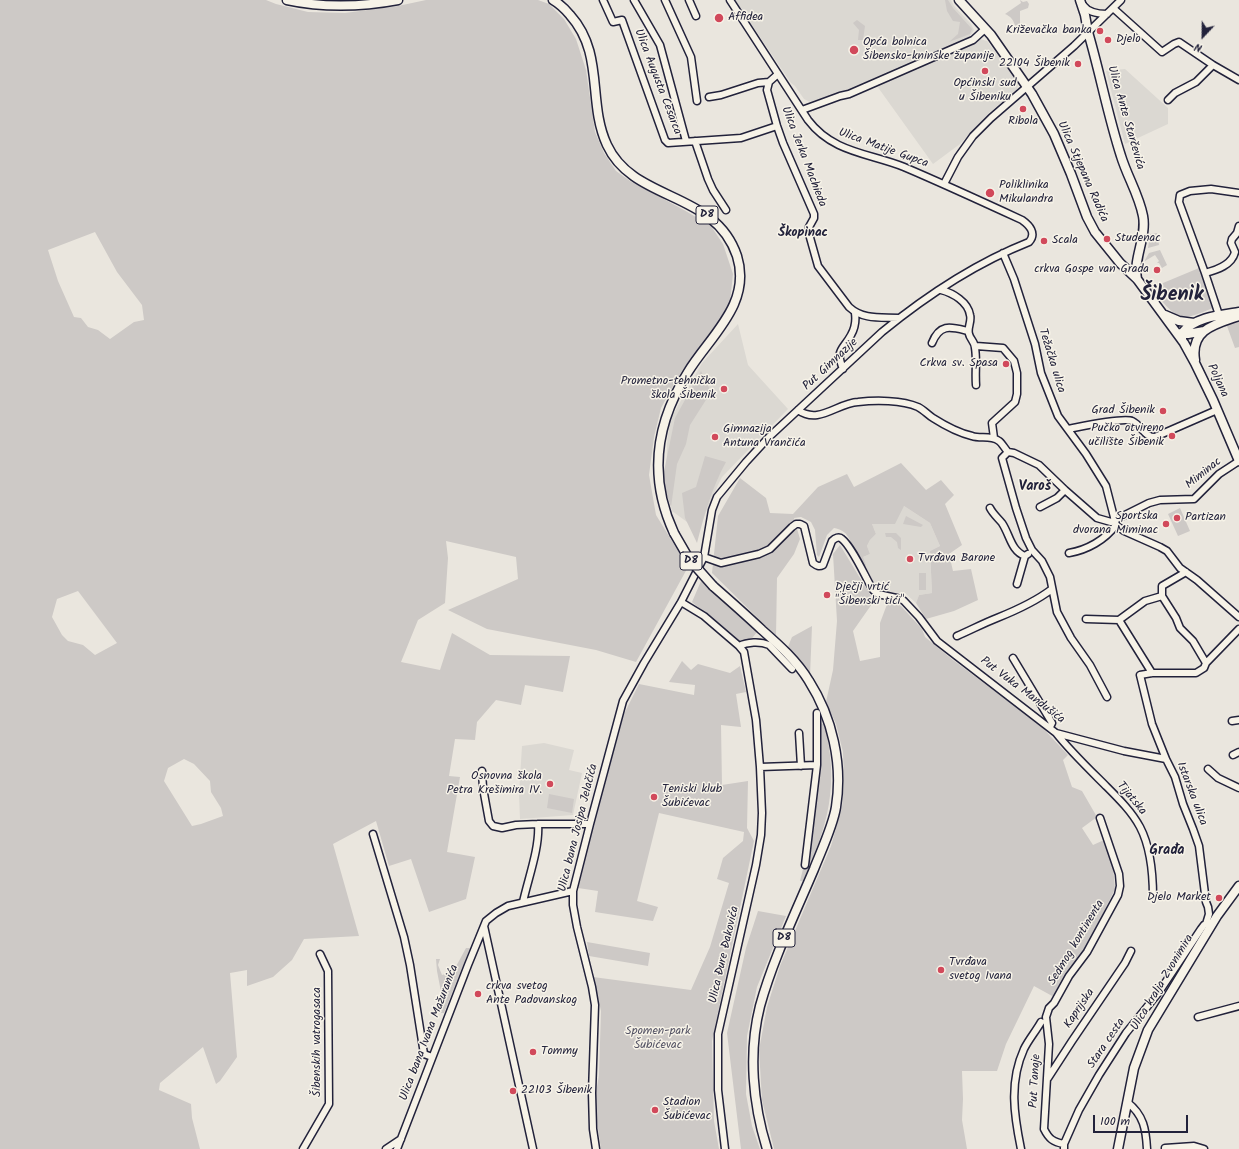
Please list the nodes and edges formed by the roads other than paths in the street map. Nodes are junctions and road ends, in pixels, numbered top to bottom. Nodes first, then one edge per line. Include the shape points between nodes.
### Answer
1 (287, 0) edge
2 (398, 0) edge
3 (553, 0) edge
4 (603, 0) edge
5 (634, 0) edge
6 (665, 0) edge
7 (689, 0) edge
8 (730, 0) edge
9 (959, 0) edge
10 (1121, 0) edge
11 (1081, 2) edge
12 (1113, 8) junction
13 (1106, 14) junction
14 (696, 16) dead end
15 (985, 29) junction
16 (1088, 32) junction
17 (1213, 65) junction
18 (778, 74) junction
19 (1239, 80) edge
20 (769, 82) junction
21 (1027, 86) junction
22 (709, 97) dead end
23 (1168, 100) dead end
24 (697, 101) dead end
25 (802, 110) junction
26 (777, 126) junction
27 (695, 140) junction
28 (686, 141) junction
29 (944, 184) junction
30 (1239, 192) edge
31 (726, 210) dead end
32 (1239, 226) edge
33 (1032, 239) joint
34 (1003, 253) junction
35 (1137, 258) junction
36 (1122, 264) junction
37 (1205, 273) junction
38 (1137, 279) junction
39 (941, 290) junction
40 (1239, 312) edge
41 (855, 313) junction
42 (1219, 315) junction
43 (1165, 316) junction
44 (1239, 316) edge
45 (899, 318) junction
46 (1194, 323) junction
47 (1204, 330) junction
48 (968, 331) junction
49 (1180, 335) junction
50 (932, 343) dead end
51 (976, 346) junction
52 (1195, 363) junction
53 (843, 370) junction
54 (976, 385) dead end
55 (798, 410) junction
56 (1217, 410) junction
57 (1068, 429) junction
58 (994, 438) junction
59 (1008, 452) junction
60 (1239, 461) edge
61 (1065, 490) junction
62 (1040, 507) dead end
63 (990, 508) dead end
64 (1115, 523) junction
65 (1032, 550) junction
66 (1069, 553) dead end
67 (1025, 556) junction
68 (704, 557) junction
69 (1186, 572) junction
70 (1017, 584) dead end
71 (1052, 589) junction
72 (1162, 596) junction
73 (681, 602) junction
74 (1239, 616) edge
75 (1086, 619) dead end
76 (1119, 620) junction
77 (1239, 629) edge
78 (958, 636) dead end
79 (739, 646) junction
80 (1013, 658) dead end
81 (1206, 664) junction
82 (792, 669) dead end
83 (1152, 673) junction
84 (1107, 697) dead end
85 (817, 713) dead end
86 (1050, 727) junction
87 (799, 733) dead end
88 (1056, 733) junction
89 (1166, 759) junction
90 (817, 765) junction
91 (801, 766) junction
92 (760, 767) junction
93 (482, 770) dead end
94 (1208, 770) dead end
95 (1239, 788) edge
96 (1100, 818) dead end
97 (538, 824) junction
98 (590, 824) junction
99 (373, 834) dead end
100 (805, 865) dead end
101 (1239, 886) edge
102 (573, 891) junction
103 (1153, 897) dead end
104 (522, 902) junction
105 (1209, 925) junction
106 (484, 926) junction
107 (1131, 951) dead end
108 (320, 954) dead end
109 (1239, 1006) edge
110 (1049, 1008) joint
111 (1198, 1017) dead end
112 (1041, 1022) dead end
113 (432, 1057) junction
114 (1048, 1080) junction
115 (1127, 1102) junction
116 (401, 1139) junction
117 (1064, 1147) edge
118 (1165, 1148) edge
119 (303, 1149) edge
120 (386, 1149) edge
121 (397, 1149) edge
122 (533, 1149) edge
123 (596, 1149) edge
124 (725, 1149) edge
125 (767, 1149) edge
126 (1021, 1149) edge
127 (1118, 1149) edge
128 (1147, 1149) edge
129 (1204, 1149) edge

1 - 2 main road via 334,6 358,6
3 - 125 main road, D8, bridge via 576,21 588,42 603,135 617,161 635,177 702,211 716,222 726,233 738,258 740,282 734,304 728,317 688,371 668,410 661,432 658,480 664,508 674,533 690,559 713,586 775,642 808,679 829,724 837,753 836,808 823,848 771,969 759,1008 754,1055 754,1087
4 - 28 street, Ulica Augusta Cesarca via 613,22 622,20 665,140 671,144
5 - 28 street via 660,45
6 - 24 street via 691,57
7 - 14 street
8 - 18 street, Ulica Matije Gupca
9 - 15 main road, Ulica Stjepana Radića
10 - 12 street
11 - 13 street via 1091,11
11 - 16 main road, Ulica Ante Starčevića
12 - 13 street
12 - 17 street via 1162,52 1179,42
13 - 16 street
15 - 21 main road, Ulica Stjepana Radića
15 - 25 street via 973,40 849,94
16 - 21 street
16 - 35 main road, Ulica Ante Starčevića via 1121,158 1144,218
17 - 19 street
17 - 23 street via 1196,82 1175,93
18 - 20 street
18 - 25 street, Ulica Matije Gupca
20 - 22 street
20 - 26 street, Ulica Jerka Machieda via 767,90
21 - 29 street via 973,136
21 - 36 main road, Ulica Stjepana Radića via 1054,134 1095,232
25 - 29 street, Ulica Matije Gupca via 815,130 830,142 894,163
26 - 27 street via 741,138
26 - 41 street, Ulica Jerka Machieda via 814,214 809,234 818,266
27 - 28 street
27 - 31 street via 708,179
29 - 33 street, Ulica Matije Gupca via 1022,220 1032,229
30 - 37 street via 1211,189 1190,191 1180,195 1179,202
32 - 37 street via 1238,233 1231,243 1235,252 1231,261
33 - 34 street, Put Gimnazije
34 - 39 street, Put Gimnazije
34 - 57 street, Težačka ulica via 1035,344 1041,373 1058,416
35 - 36 main road via 1130,265
35 - 38 main road, Ulica Ante Starčevića
36 - 38 main road, Ulica Stjepana Radića
37 - 42 street
38 - 43 main road, Ulica Stjepana Radića
39 - 45 street, Put Gimnazije
39 - 48 street via 959,298 967,308 971,316
40 - 42 main road
41 - 45 street via 869,317
41 - 53 street via 852,334 839,355
42 - 46 main road
43 - 46 main road
43 - 49 main road, Poljana
44 - 47 main road
45 - 53 street, Put Gimnazije
46 - 49 main road
47 - 49 main road
47 - 52 main road, Poljana via 1195,346
48 - 50 street via 946,327 937,334
48 - 51 street
49 - 52 main road, Poljana
51 - 54 street
51 - 58 street via 1003,348 1014,361 1017,373 1015,402 992,423
52 - 56 main road, Poljana
53 - 55 street, Put Gimnazije
55 - 58 street via 816,415 856,402 880,401 919,408 933,418 973,437
55 - 68 street, Put Gimnazije via 769,437 717,497 712,510
56 - 57 street via 1151,437 1131,421 1095,423
56 - 60 main road
57 - 64 street, Težačka ulica via 1106,486
58 - 59 street
59 - 61 street via 1039,465
59 - 65 street via 1002,458 1020,521
60 - 64 street, Miminac via 1219,474 1194,499 1160,500 1150,503
61 - 62 street via 1057,498
61 - 64 street via 1097,518
63 - 67 street via 1016,550
64 - 66 street, Miminac via 1100,540 1085,549
64 - 69 street via 1167,551
65 - 67 street
65 - 71 street via 1050,576
67 - 70 street
68 - 73 street, Ulica bana Josipa Jelačića
68 - 86 street, Put Vuka Mandušića via 720,563 759,554 770,549 792,527 800,524 804,526 813,563 820,566 823,565 834,538 842,538 873,590 878,594 901,599 937,641
69 - 72 street via 1162,586
69 - 74 street
71 - 78 street via 1016,611
71 - 84 street via 1057,612
72 - 76 street via 1145,601
72 - 81 street via 1180,628 1192,641
73 - 79 street, Ulica Đure Đakovića via 704,616
73 - 98 street, Ulica bana Josipa Jelačića via 623,701
75 - 76 street
76 - 83 street
77 - 81 street
79 - 82 street via 750,643 769,645
79 - 92 street, Ulica Đure Đakovića via 745,656 756,720
80 - 86 street via 1052,723
81 - 83 street via 1196,673
83 - 89 street, Istarska ulica via 1140,675 1152,724
85 - 90 street
86 - 88 street, Put Vuka Mandušića
87 - 91 street
88 - 89 street, Put Vuka Mandušića
88 - 103 street, Tijatska via 1120,800 1140,827 1154,878
89 - 105 street, Istarska ulica via 1175,777 1199,846
90 - 91 street
90 - 100 street
91 - 92 street
92 - 124 street, Ulica Đure Đakovića via 761,835 718,1034 718,1090
93 - 97 street via 488,821 502,828
94 - 95 street
96 - 110 street, Sedmog kontinenta via 1119,874 1118,895 1087,952
97 - 98 street
97 - 104 street via 537,843
98 - 102 street, Ulica bana Josipa Jelačića
99 - 113 street via 404,937 424,1054
101 - 105 main road, Ulica kralja Zvonimira
102 - 104 street, Ulica bana Ivana Mažuranića
102 - 123 street, Ulica bana Josipa Jelačića via 577,928 595,1005 592,1129
104 - 106 street, Ulica bana Ivana Mažuranića via 501,909 486,921
105 - 115 main road, Ulica kralja Zvonimira via 1148,1030 1134,1068
105 - 117 street, Stara cesta via 1202,929 1159,992 1126,1033 1079,1110
106 - 113 street, Ulica bana Ivana Mažuranića
106 - 122 street
107 - 114 street, Kaprijska
108 - 119 street, Šibenskih vatrogasaca via 328,971 329,1104
109 - 111 street
110 - 114 street, Put Tanaje via 1046,1017 1049,1044
112 - 126 street via 1024,1048 1014,1080
113 - 116 street, Ulica bana Ivana Mažuranića
114 - 117 street, Put Tanaje via 1044,1129 1048,1137
115 - 127 main road, Ulica kralja Zvonimira
115 - 128 street via 1139,1113 1146,1131
116 - 120 street
116 - 121 street, Ulica bana Ivana Mažuranića
118 - 129 street via 1194,1146

